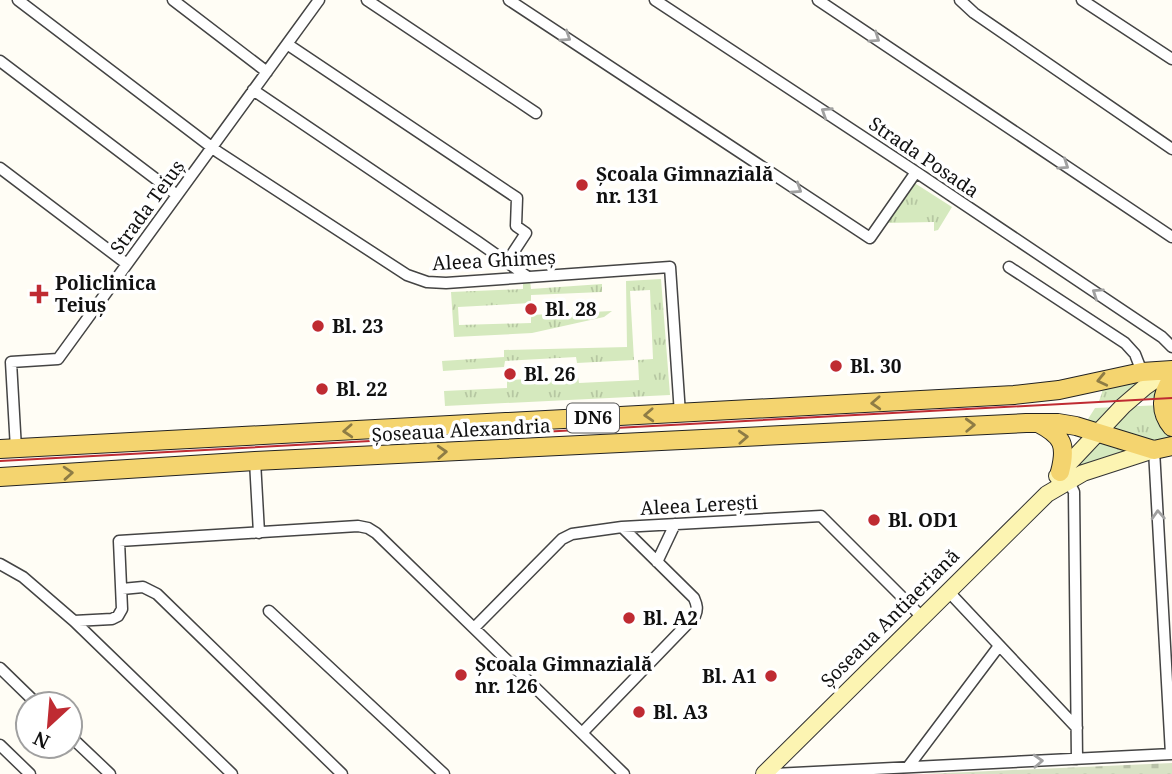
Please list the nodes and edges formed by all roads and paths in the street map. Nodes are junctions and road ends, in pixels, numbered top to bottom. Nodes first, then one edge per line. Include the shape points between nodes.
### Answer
1 (18, 0) edge
2 (173, 0) edge
3 (319, 0) edge
4 (367, 0) edge
5 (509, 0) edge
6 (655, 0) edge
7 (818, 0) edge
8 (960, 0) edge
9 (1082, 0) edge
10 (287, 44) junction
11 (1172, 60) edge
12 (0, 61) edge
13 (267, 72) junction
14 (253, 90) junction
15 (536, 113) dead end
16 (212, 147) junction
17 (1172, 149) edge
18 (0, 168) edge
19 (916, 172) junction
20 (177, 195) junction
21 (1172, 237) edge
22 (507, 262) junction
23 (127, 264) junction
24 (1009, 267) dead end
25 (528, 277) junction
26 (1172, 346) edge
27 (1142, 372) junction
28 (1171, 373) edge
29 (680, 414) junction
30 (1038, 423) junction
31 (1172, 427) edge
32 (1098, 432) junction
33 (1172, 446) edge
34 (8, 449) edge
35 (1154, 450) junction
36 (255, 461) junction
37 (0, 477) edge
38 (1063, 477) junction
39 (675, 524) junction
40 (622, 527) junction
41 (259, 533) junction
42 (657, 562) junction
43 (0, 564) edge
44 (122, 589) junction
45 (948, 591) junction
46 (269, 611) dead end
47 (922, 617) junction
48 (74, 621) junction
49 (474, 628) junction
50 (999, 646) junction
51 (0, 668) edge
52 (23, 690) edge
53 (1077, 728) junction
54 (582, 733) junction
55 (0, 745) edge
56 (84, 749) edge
57 (1172, 754) edge
58 (1077, 759) junction
59 (908, 767) junction
60 (30, 774) edge
61 (110, 774) edge
62 (232, 774) edge
63 (342, 774) edge
64 (444, 774) edge
65 (624, 774) edge
66 (764, 774) edge
67 (774, 774) edge

1 - 16 street, Aleea Ghimeș
2 - 13 street
3 - 10 street, Strada Teiuș
4 - 15 street
5 -> 19 street via 870,237
19 -> 6 street, Strada Posada
7 -> 21 street
8 - 17 street
9 - 11 street
10 - 13 street, Strada Teiuș
10 - 22 street via 516,198 516,226 526,233
12 - 20 street
13 - 14 street, Strada Teiuș
14 - 16 street, Strada Teiuș
14 - 22 street
16 - 20 street, Strada Teiuș
16 - 25 street, Aleea Ghimeș via 416,279 446,283
18 - 23 street
26 -> 19 street, Strada Posada
20 - 23 street, Strada Teiuș
22 - 25 street
23 - 34 street, Strada Teiuș via 58,359 11,362
24 - 27 street via 1125,343
25 - 29 street, Aleea Ghimeș via 670,267
27 - 28 main road, Șoseaua Alexandria / DN6
27 -> 29 main road, Șoseaua Alexandria / DN6 via 1030,394
28 - 31 main road via 1162,405
28 - 32 main road, Șoseaua Antiaeriană via 1130,400
29 -> 34 main road, Șoseaua Alexandria / DN6
30 - 32 main road, Șoseaua Alexandria / DN6
36 -> 30 main road, Șoseaua Alexandria / DN6
30 - 38 main road via 1060,439
32 - 35 main road, Șoseaua Alexandria / DN6
32 - 38 main road, Șoseaua Antiaeriană
33 - 35 main road
35 - 38 main road
57 -> 35 street
37 -> 36 main road, Șoseaua Alexandria / DN6
36 - 41 street
38 - 45 main road, Șoseaua Antiaeriană
38 - 53 street via 1074,492
39 - 40 street, Aleea Lerești
39 - 42 street
39 - 47 street, Aleea Lerești via 821,516
40 - 42 street
40 - 49 street, Aleea Lerești via 562,539
41 - 44 street via 120,541
41 - 49 street via 368,528
42 - 54 street via 694,598 695,616
43 - 48 street via 23,577
44 - 48 street via 118,616
44 - 63 street via 144,587 157,594
45 - 47 main road, Șoseaua Antiaeriană
45 - 50 street
46 - 64 street
47 - 66 main road, Șoseaua Antiaeriană
48 - 62 street
49 - 54 street
50 - 53 street
50 - 59 street
51 - 52 street
53 - 58 street
54 - 65 street
55 - 60 street
56 - 61 street
57 - 58 street
59 -> 58 street
59 - 67 street

